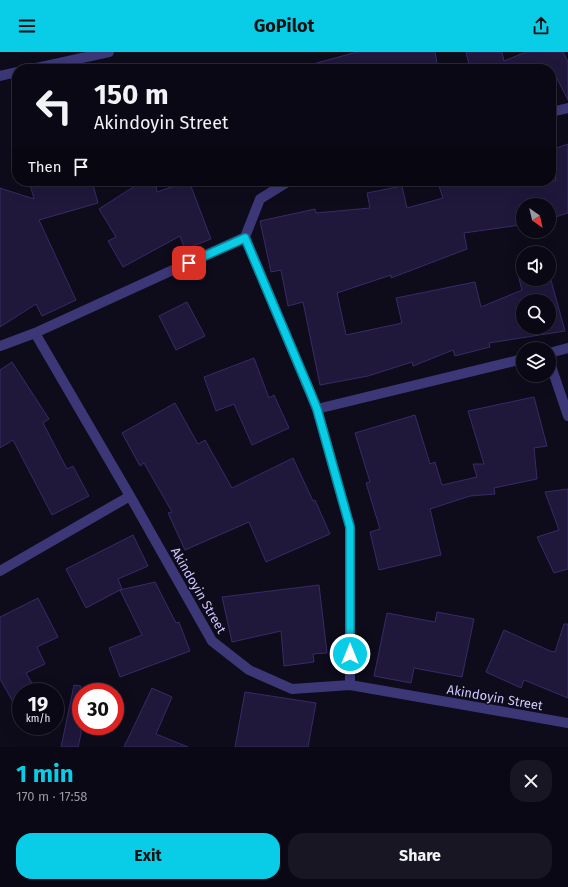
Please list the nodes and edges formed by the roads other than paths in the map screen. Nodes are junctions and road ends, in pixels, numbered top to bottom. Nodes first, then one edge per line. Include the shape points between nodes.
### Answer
1 (109, 52) edge
2 (55, 64) edge
3 (12, 73) edge
4 (0, 76) edge
5 (568, 108) edge
6 (556, 111) edge
7 (281, 186) edge
8 (245, 238) junction
9 (35, 333) junction
10 (0, 346) edge
11 (568, 348) edge
12 (556, 351) edge
13 (516, 362) edge
14 (556, 381) edge
15 (317, 409) junction
16 (568, 416) edge
17 (130, 496) junction
18 (0, 570) edge
19 (350, 686) junction
20 (568, 723) edge

1 - 2 street
3 - 4 street
5 - 6 street
7 - 8 street via 260,199
8 - 9 street
8 - 15 street
9 - 10 street
9 - 17 street, Akindoyin Street
11 - 12 street
13 - 15 street
14 - 16 street
15 - 19 street via 350,527
17 - 18 street
17 - 19 street, Akindoyin Street via 212,641 249,670 292,689
19 - 20 street, Akindoyin Street

